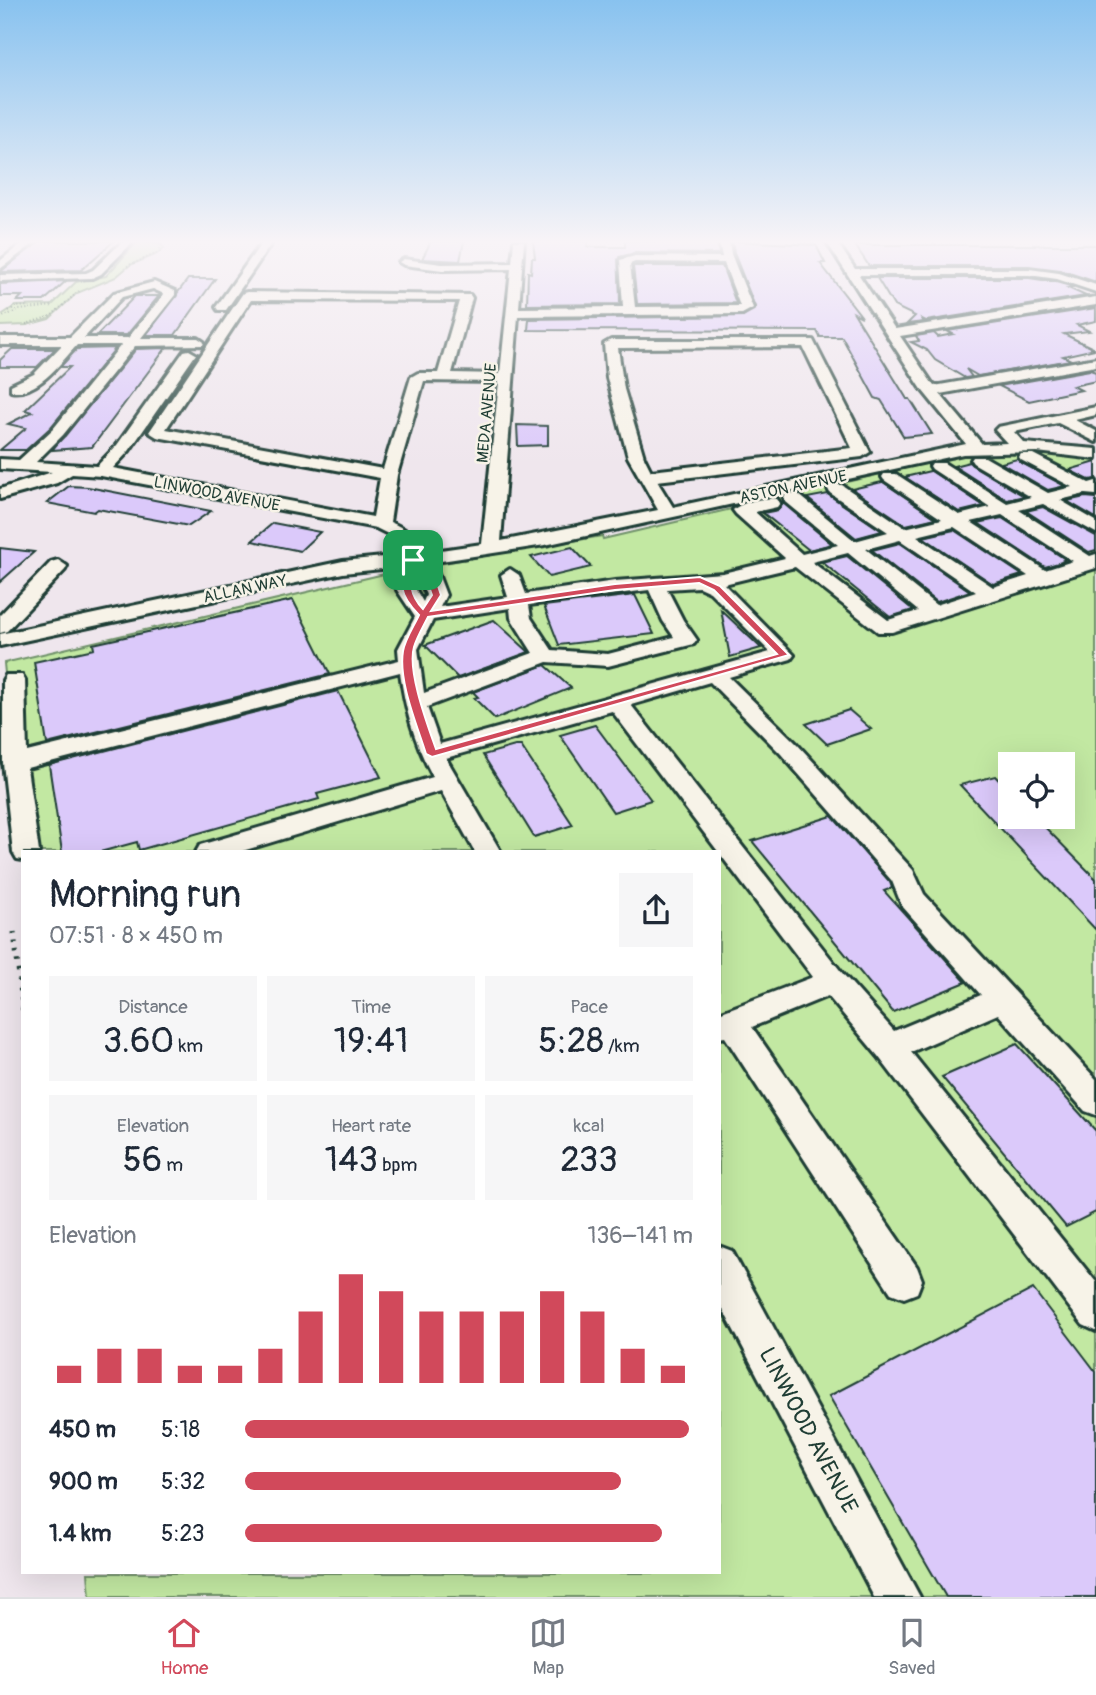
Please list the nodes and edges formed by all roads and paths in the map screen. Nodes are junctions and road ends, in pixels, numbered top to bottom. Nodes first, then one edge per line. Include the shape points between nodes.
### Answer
1 (98, 316) edge
2 (154, 316) edge
3 (216, 316) edge
4 (234, 316) edge
5 (461, 316) edge
6 (511, 316) edge
7 (880, 316) edge
8 (1003, 316) edge
9 (205, 331) junction
10 (892, 333) junction
11 (0, 341) edge
12 (132, 341) junction
13 (73, 342) junction
14 (1096, 362) edge
15 (444, 377) junction
16 (507, 378) junction
17 (16, 388) dead end
18 (930, 391) junction
19 (1094, 412) edge
20 (1060, 418) junction
21 (1096, 437) edge
22 (1023, 452) junction
23 (978, 453) junction
24 (1096, 454) edge
25 (0, 464) edge
26 (1096, 464) edge
27 (22, 466) junction
28 (938, 466) junction
29 (68, 469) junction
30 (101, 471) junction
31 (389, 475) junction
32 (646, 477) junction
33 (890, 477) junction
34 (836, 489) junction
35 (1093, 489) edge
36 (0, 494) edge
37 (792, 498) junction
38 (1044, 499) junction
39 (1003, 509) junction
40 (668, 512) junction
41 (955, 521) junction
42 (381, 524) junction
43 (1096, 528) edge
44 (903, 534) junction
45 (492, 547) junction
46 (851, 547) junction
47 (413, 560) junction
48 (798, 560) junction
49 (1093, 562) edge
50 (58, 566) dead end
51 (510, 575) dead end
52 (1044, 578) junction
53 (700, 580) junction
54 (656, 585) junction
55 (992, 595) junction
56 (519, 601) junction
57 (933, 613) junction
58 (424, 615) junction
59 (0, 627) edge
60 (0, 640) edge
61 (545, 656) junction
62 (408, 664) junction
63 (714, 674) junction
64 (14, 680) dead end
65 (616, 701) junction
66 (415, 704) junction
67 (432, 754) junction
68 (15, 762) junction
69 (448, 782) junction
70 (26, 850) edge
71 (216, 850) edge
72 (487, 850) edge
73 (14, 932) dead end
74 (833, 982) junction
75 (21, 995) edge
76 (1003, 999) junction
77 (726, 1024) edge
78 (889, 1047) junction
79 (1096, 1101) edge
80 (721, 1268) edge
81 (904, 1280) dead end
82 (1096, 1312) edge
83 (898, 1597) edge

1 - 13 street
2 - 12 street
3 - 9 street
4 - 31 street via 157,432
5 - 15 street
6 - 16 street, MEDA AVENUE
7 - 10 street
8 - 10 street
9 - 12 street
9 - 30 street via 123,448
10 - 18 street
11 - 13 street
12 - 13 street
12 - 27 street via 58,432
13 - 17 street via 39,377
14 - 18 street
15 - 16 street
15 - 31 street via 418,377
16 - 45 street, MEDA AVENUE
18 - 23 street
19 - 20 street
20 - 21 street
20 - 22 street via 1003,430
22 - 23 street, ASTON AVENUE
22 - 24 street, ASTON AVENUE
22 - 26 street
22 - 35 street
23 - 28 street
23 - 38 street
23 - 40 street, ASTON AVENUE
25 - 27 street, LINWOOD AVENUE
27 - 29 street, LINWOOD AVENUE
28 - 33 street
28 - 39 street
29 - 30 street, LINWOOD AVENUE
29 - 36 street via 51,480
30 - 42 street, LINWOOD AVENUE
31 - 42 street
32 - 32 street via 620,407 611,344 808,343 862,452
32 - 40 street
33 - 34 street
33 - 41 street
34 - 37 street
34 - 44 street
35 - 38 street
37 - 46 street
37 - 48 street via 742,510
38 - 39 street
38 - 43 street
39 - 41 street
39 - 49 street
40 - 45 street, ASTON AVENUE
41 - 44 street
41 - 52 street
42 - 47 street, LINWOOD AVENUE via 402,534
44 - 46 street
44 - 55 street
45 - 47 street, ALLAN WAY
46 - 48 street
46 - 57 street
47 - 58 street via 405,582 409,600
47 - 60 street, ALLAN WAY via 343,567
48 - 53 street via 723,579
48 - 57 street via 885,628
49 - 52 street
50 - 59 street
51 - 56 street
52 - 55 street
53 - 54 street
53 - 63 street via 717,588 784,655
54 - 56 street
54 - 61 street via 687,640 608,660
55 - 57 street
56 - 58 street
56 - 61 street via 521,618
58 - 62 street via 408,649
61 - 66 street
62 - 66 street
62 - 68 street
63 - 65 street
63 - 76 street via 789,748 904,877 912,899
64 - 68 street
65 - 67 street
65 - 74 street
66 - 67 street
67 - 69 street
68 - 70 street
69 - 71 street
69 - 72 street
73 - 75 path
74 - 77 street
74 - 78 street
76 - 78 street
76 - 79 street
77 - 81 street
78 - 82 street
80 - 83 street, LINWOOD AVENUE

